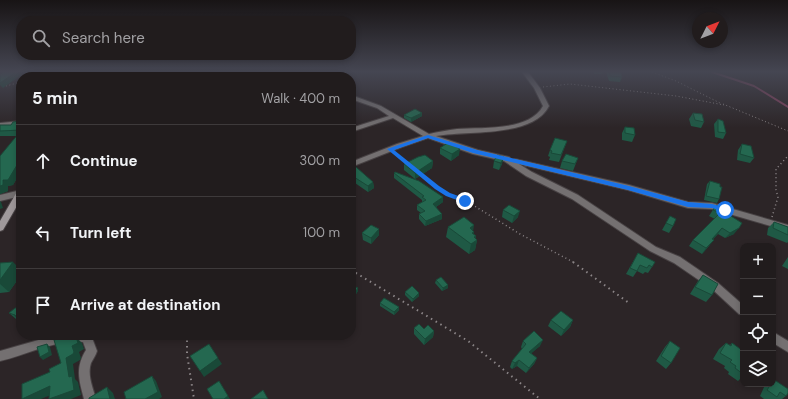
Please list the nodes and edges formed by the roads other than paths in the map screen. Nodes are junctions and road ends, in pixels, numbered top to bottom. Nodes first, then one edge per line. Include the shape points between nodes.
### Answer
1 (538, 91) edge
2 (356, 99) edge
3 (394, 116) junction
4 (16, 123) edge
5 (0, 125) edge
6 (356, 128) edge
7 (428, 136) junction
8 (506, 159) junction
9 (356, 163) edge
10 (16, 194) edge
11 (0, 198) edge
12 (16, 201) edge
13 (0, 228) edge
14 (788, 228) edge
15 (740, 308) edge
16 (776, 339) edge
17 (58, 340) edge
18 (88, 340) edge
19 (788, 346) edge
20 (0, 356) edge
21 (90, 399) edge

1 - 7 street via 546,106 526,123
2 - 3 street via 373,104
3 - 6 street
3 - 7 street
4 - 5 street
7 - 8 street
7 - 9 street
8 - 14 street via 629,188 688,205 712,206
8 - 15 street via 529,174 575,197 653,249 683,264 715,286
10 - 11 street
12 - 13 street
16 - 19 street
17 - 20 street
18 - 21 street via 92,351 83,367

